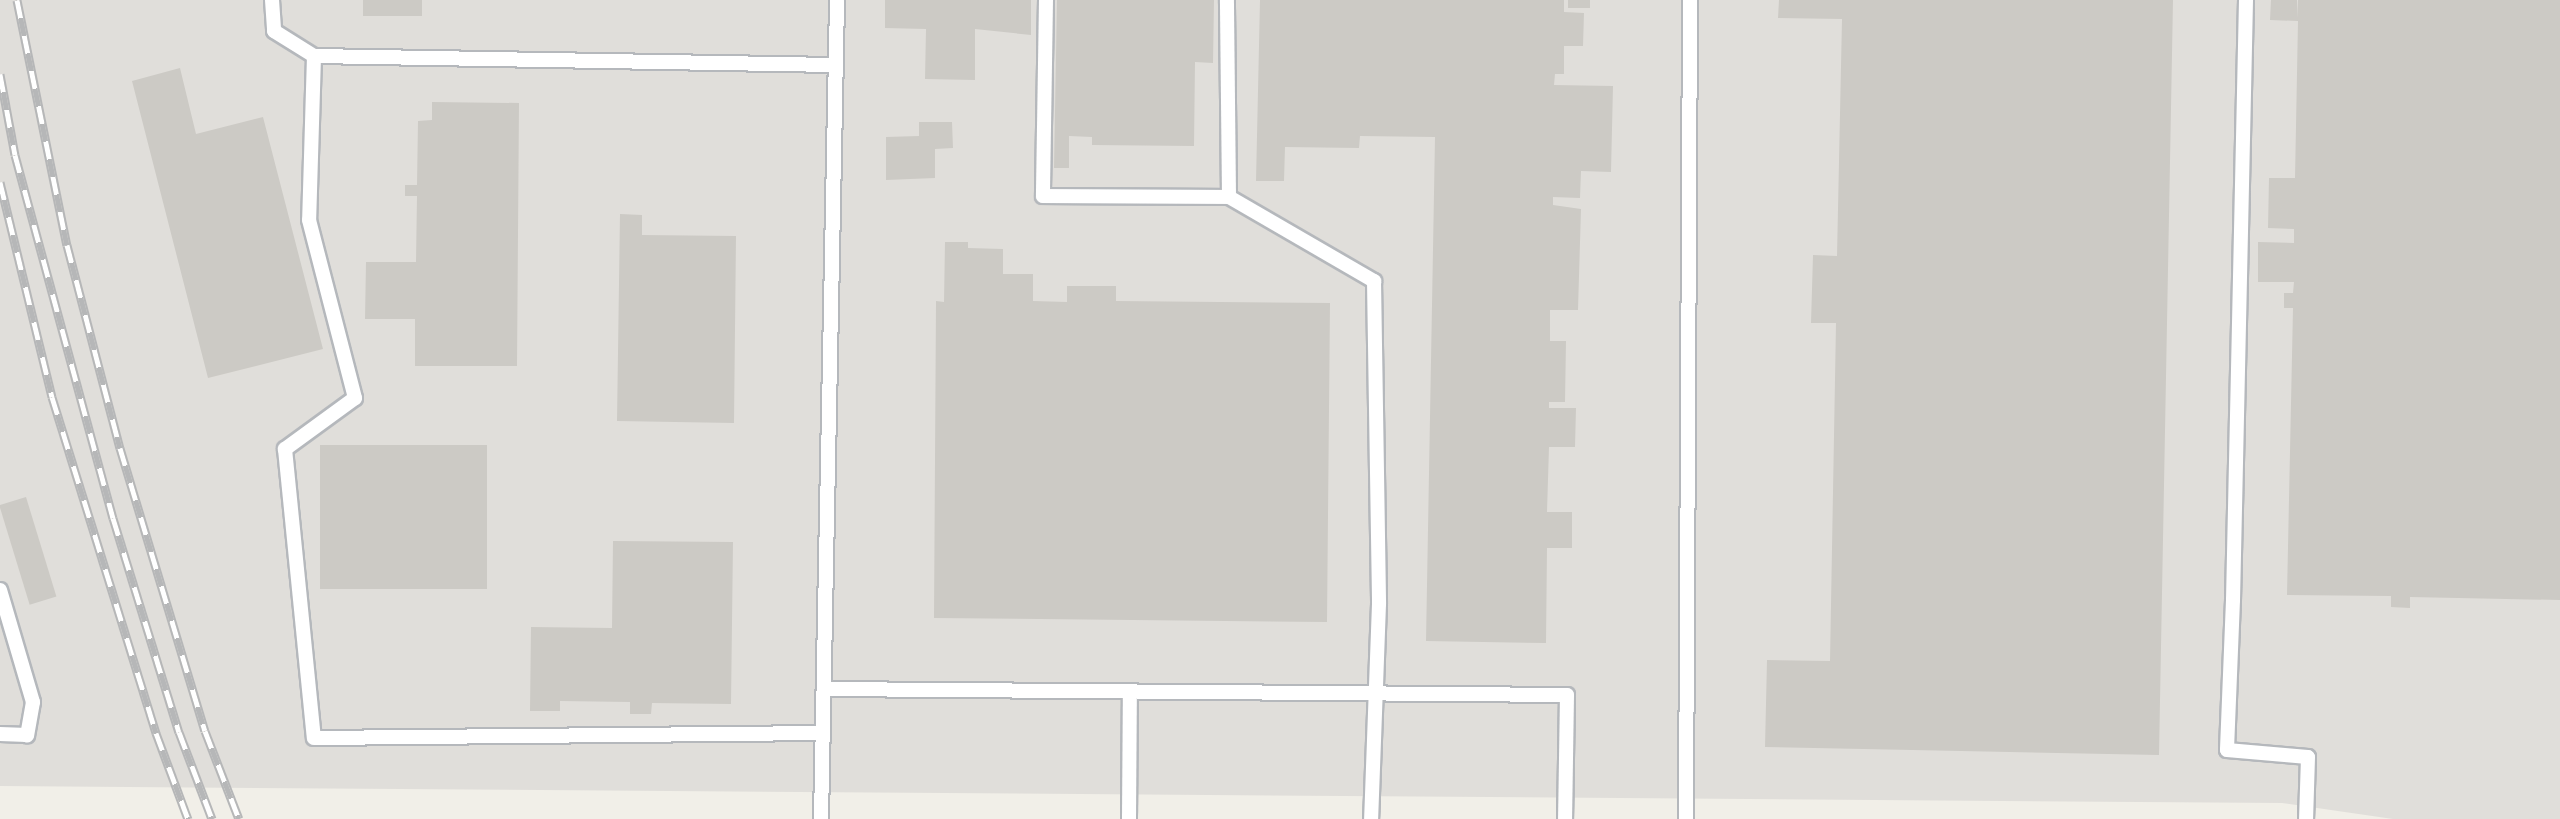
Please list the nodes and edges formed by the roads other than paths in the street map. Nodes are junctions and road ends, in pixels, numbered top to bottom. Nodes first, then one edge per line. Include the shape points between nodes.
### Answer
1 (272, 0) edge
2 (837, 0) edge
3 (1046, 0) edge
4 (1227, 0) edge
5 (1690, 0) edge
6 (2246, 0) edge
7 (314, 56) junction
8 (835, 65) junction
9 (1229, 197) junction
10 (0, 590) edge
11 (824, 689) junction
12 (1130, 691) junction
13 (1376, 692) junction
14 (823, 733) junction
15 (0, 734) edge
16 (821, 819) edge
17 (1129, 819) edge
18 (1371, 819) edge
19 (1565, 819) edge
20 (1686, 819) edge
21 (2306, 819) edge

1 - 7 lane via 274,31
2 - 8 lane
3 - 9 lane via 1043,196
4 - 9 lane
5 - 20 lane
6 - 21 lane via 2227,750 2308,757
7 - 8 lane
7 - 14 lane via 309,220 355,398 285,449 314,738
8 - 11 lane
9 - 13 lane via 1374,281
10 - 15 lane via 33,702 27,735
11 - 12 lane
11 - 14 lane
12 - 13 lane
12 - 17 lane
13 - 18 lane
13 - 19 lane via 1567,695
14 - 16 lane

